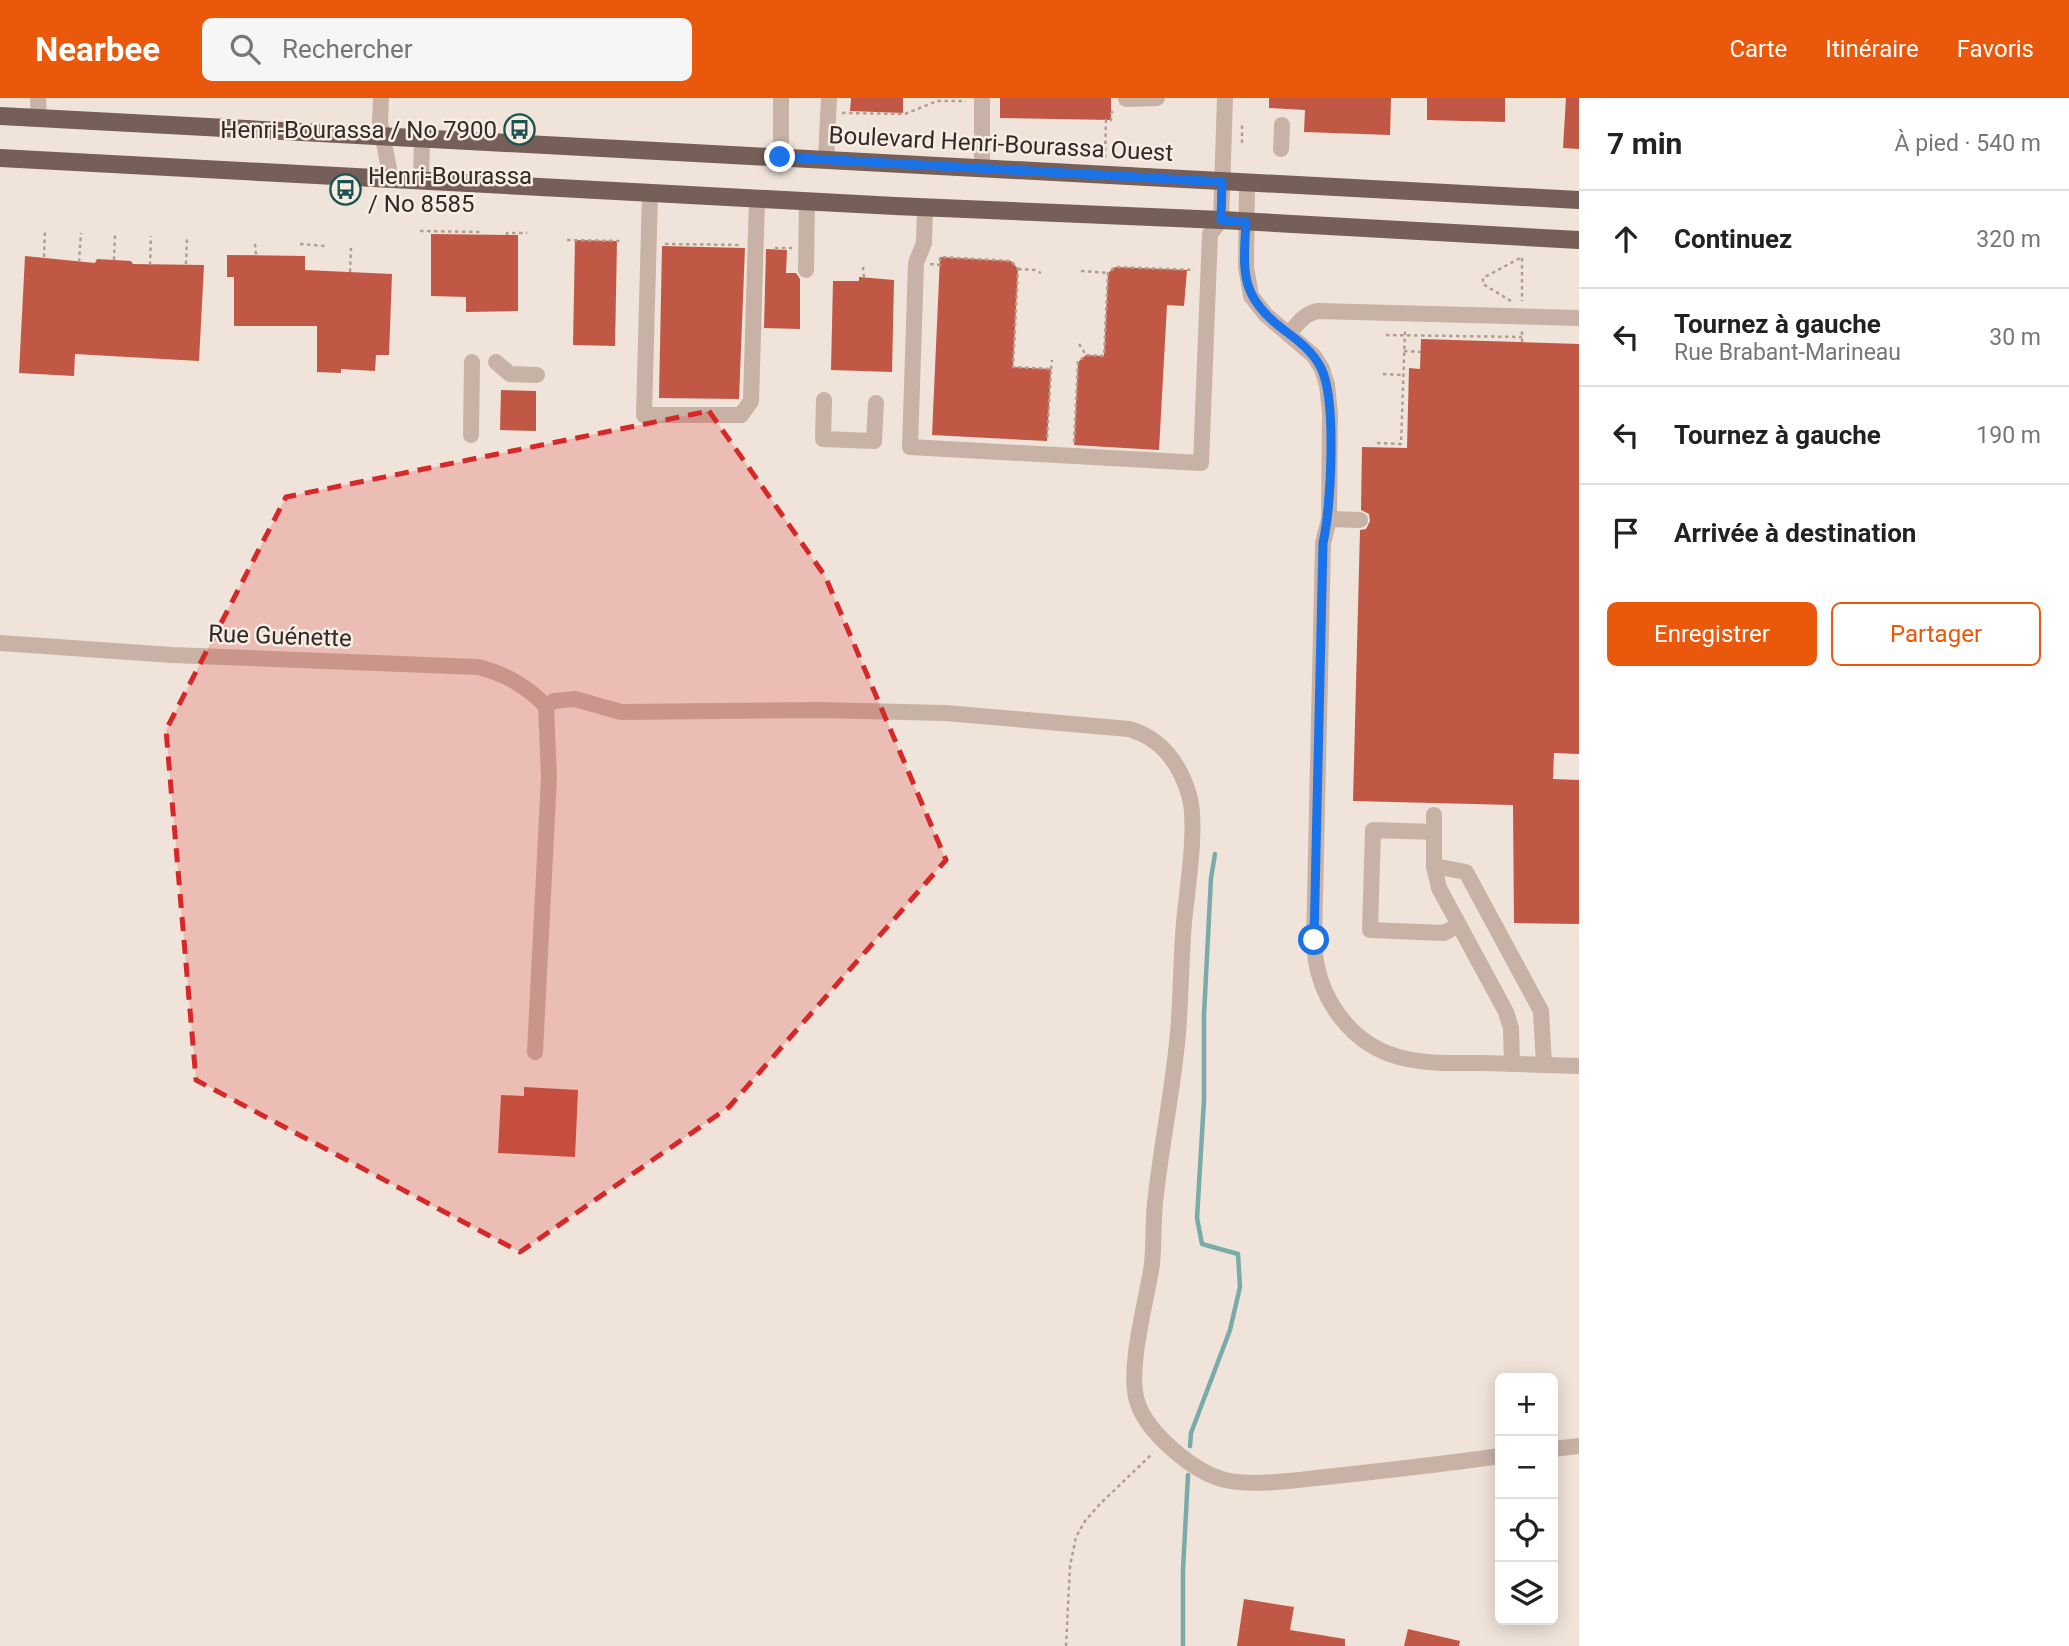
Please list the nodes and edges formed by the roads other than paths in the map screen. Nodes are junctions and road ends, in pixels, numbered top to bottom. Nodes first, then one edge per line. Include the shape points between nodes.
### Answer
1 (38, 98) edge
2 (381, 98) edge
3 (781, 98) edge
4 (829, 98) edge
5 (1157, 98) edge
6 (1225, 98) edge
7 (982, 99) edge
8 (1121, 103) edge
9 (0, 116) edge
10 (38, 118) junction
11 (1282, 125) dead end
12 (383, 136) junction
13 (422, 138) junction
14 (1282, 149) dead end
15 (780, 157) junction
16 (0, 158) edge
17 (826, 159) junction
18 (982, 168) junction
19 (391, 179) junction
20 (421, 181) junction
21 (1222, 182) junction
22 (1247, 183) junction
23 (650, 193) junction
24 (757, 199) junction
25 (1579, 200) edge
26 (807, 201) junction
27 (925, 207) junction
28 (1221, 220) junction
29 (1246, 222) junction
30 (1579, 240) edge
31 (806, 270) dead end
32 (1579, 318) edge
33 (1289, 334) junction
34 (472, 362) dead end
35 (496, 362) dead end
36 (537, 375) dead end
37 (824, 400) dead end
38 (876, 403) dead end
39 (471, 435) dead end
40 (1328, 519) junction
41 (1360, 520) dead end
42 (0, 643) edge
43 (547, 706) junction
44 (1434, 815) dead end
45 (1434, 832) junction
46 (1434, 866) junction
47 (1459, 925) junction
48 (1506, 1012) junction
49 (535, 1052) dead end
50 (1512, 1064) junction
51 (1544, 1065) junction
52 (1579, 1066) edge
53 (1579, 1446) edge
54 (1558, 1448) edge
55 (1495, 1458) edge

1 - 10 street
2 - 12 street
3 - 15 street
4 - 17 street
5 - 8 street
6 - 21 street
7 - 18 street
9 - 10 main road, Boulevard Henri-Bourassa Ouest
10 - 12 main road, Boulevard Henri-Bourassa Ouest
11 - 14 street
12 - 13 main road, Boulevard Henri-Bourassa Ouest
12 - 19 street
13 - 15 main road, Boulevard Henri-Bourassa Ouest
13 - 20 street
15 - 17 main road, Boulevard Henri-Bourassa Ouest
16 - 19 main road
17 - 18 main road, Boulevard Henri-Bourassa Ouest
18 - 21 main road, Boulevard Henri-Bourassa Ouest
19 - 20 main road
20 - 23 main road
21 - 22 main road, Boulevard Henri-Bourassa Ouest
21 - 28 street
22 - 25 main road, Boulevard Henri-Bourassa Ouest
22 - 29 street
23 - 24 main road
23 - 24 street via 643,415 741,415 751,401
24 - 26 main road
26 - 27 main road
26 - 31 street
27 - 28 main road
27 - 28 street via 924,243 916,263 911,447 1201,463 1210,234
28 - 29 main road
29 - 30 main road
29 - 33 street via 1251,296
32 - 33 street via 1312,312
33 - 40 street via 1318,362 1329,393
34 - 39 street
35 - 36 street via 517,382
37 - 38 street via 823,439 874,441
40 - 41 street
40 - 50 street via 1323,543 1314,940 1321,982 1347,1026 1389,1054 1429,1062
42 - 43 street, Rue Guénette via 478,667 514,679
43 - 49 street via 549,777
43 - 55 street via 575,699 621,712 946,713 1129,729 1150,737 1166,751 1189,795 1191,846 1178,1033 1155,1200 1152,1266 1134,1373 1139,1408 1160,1438 1195,1465 1223,1479 1243,1482
44 - 45 street
45 - 46 street
45 - 47 street via 1373,830 1370,930 1444,933
46 - 47 street via 1439,888
46 - 48 street via 1500,979
46 - 51 street via 1466,872 1541,1011
47 - 48 street
48 - 50 street
50 - 51 street
51 - 52 street
53 - 54 street

